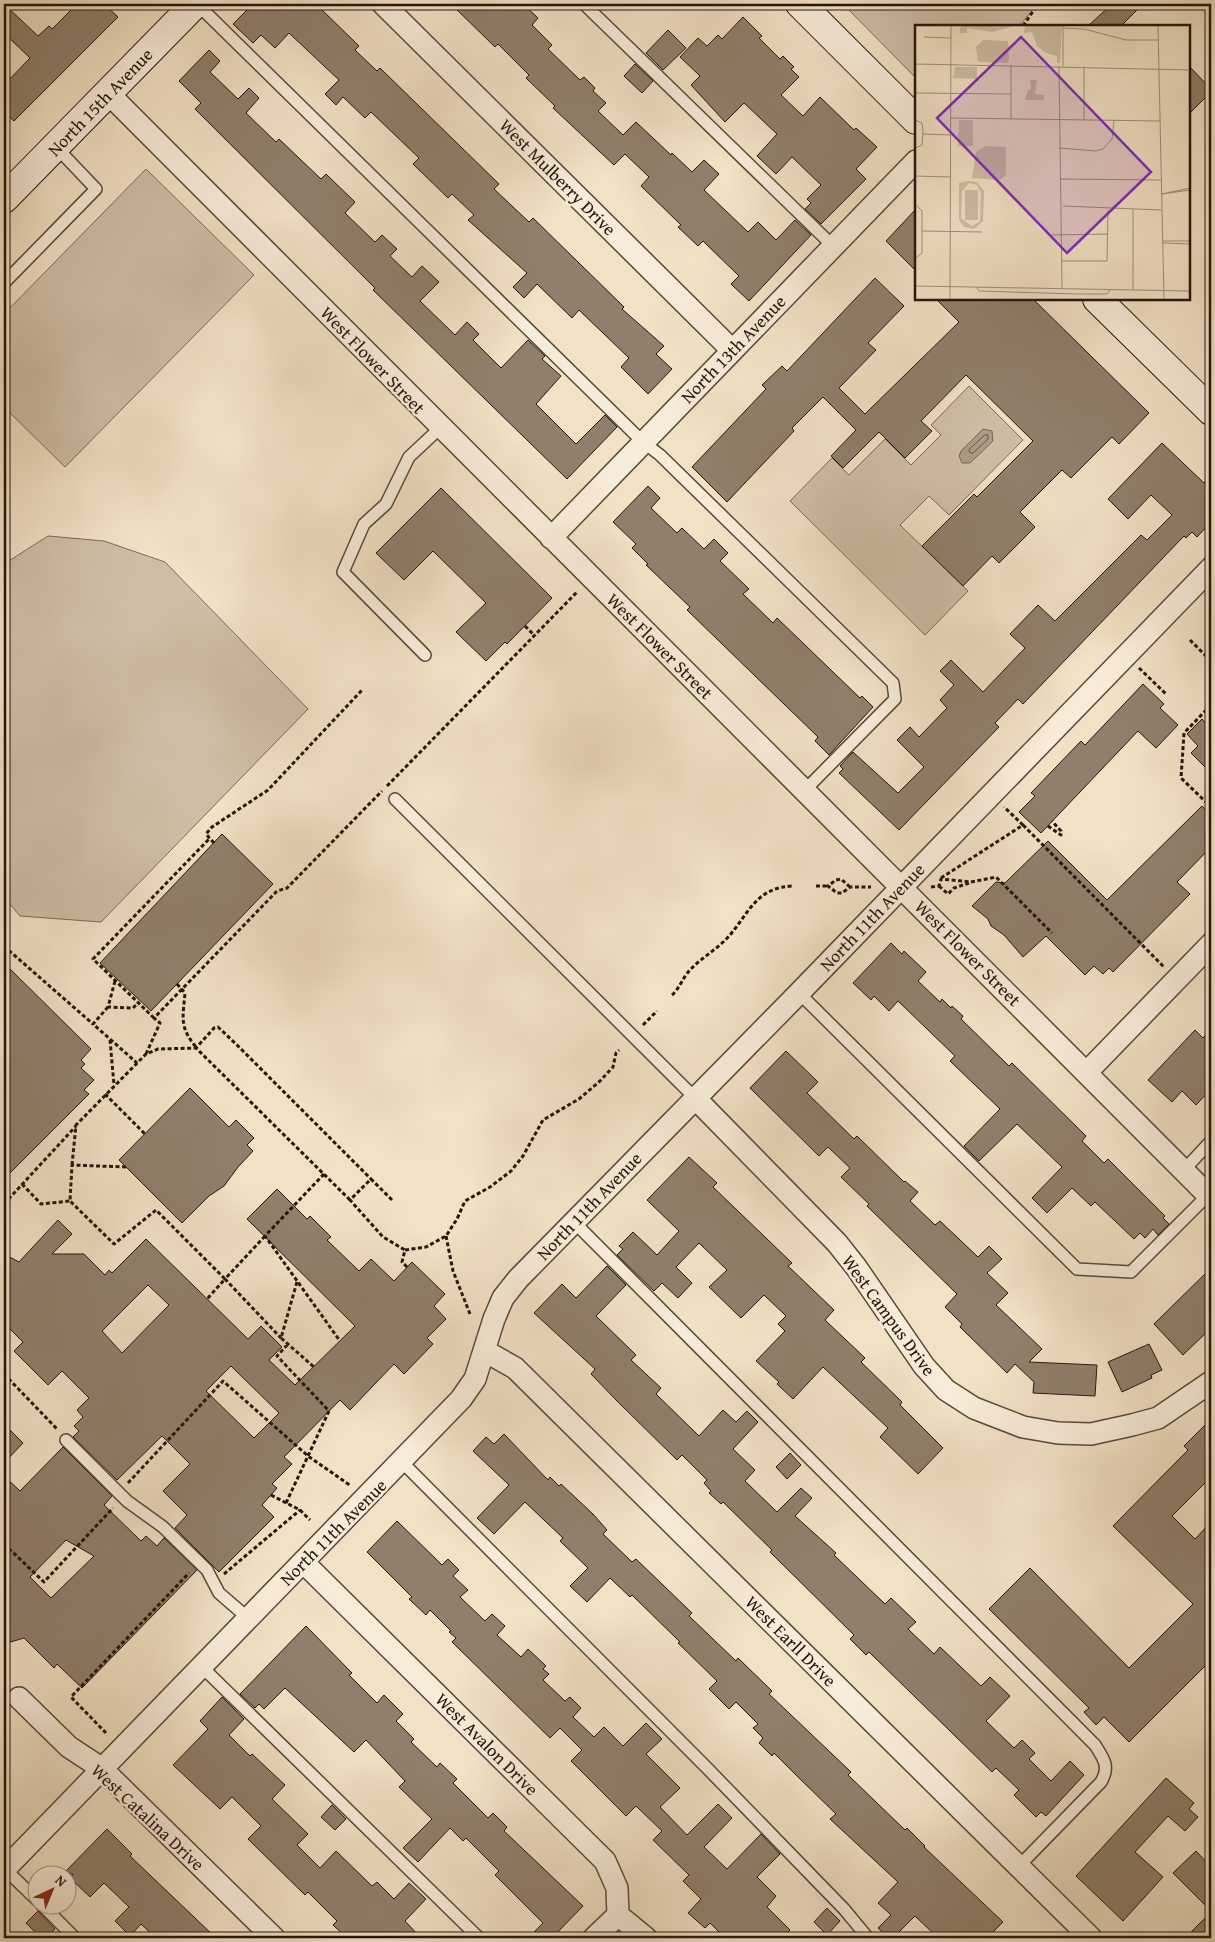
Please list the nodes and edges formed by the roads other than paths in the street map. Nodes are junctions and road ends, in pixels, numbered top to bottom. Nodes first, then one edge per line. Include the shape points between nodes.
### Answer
1 (196, 4) edge
2 (383, 4) edge
3 (584, 4) edge
4 (800, 4) edge
5 (109, 94) junction
6 (915, 119) edge
7 (56, 147) junction
8 (915, 162) edge
9 (4, 199) edge
10 (833, 246) junction
11 (4, 283) edge
12 (1098, 300) edge
13 (732, 350) junction
14 (1211, 411) edge
15 (440, 428) junction
16 (643, 442) junction
17 (551, 538) junction
18 (1211, 568) edge
19 (425, 655) dead end
20 (805, 790) junction
21 (395, 799) dead end
22 (902, 886) junction
23 (1211, 944) edge
24 (799, 993) junction
25 (1087, 1072) junction
26 (695, 1098) junction
27 (1211, 1141) edge
28 (1184, 1170) junction
29 (1210, 1196) edge
30 (573, 1221) junction
31 (485, 1351) junction
32 (1211, 1382) edge
33 (64, 1437) road end
34 (402, 1462) junction
35 (303, 1562) junction
36 (248, 1618) junction
37 (201, 1666) junction
38 (20, 1698) dead end
39 (101, 1768) junction
40 (1018, 1866) junction
41 (4, 1869) edge
42 (28, 1892) edge
43 (51, 1914) edge
44 (618, 1916) junction
45 (75, 1938) edge
46 (274, 1938) edge
47 (479, 1938) edge
48 (594, 1938) edge
49 (646, 1938) edge
50 (868, 1938) edge
51 (1091, 1938) edge

1 - 5 street, North 15th Avenue
1 - 16 lane
2 - 13 street, West Mulberry Drive
3 - 10 lane
4 - 6 street
5 - 7 street, North 15th Avenue
5 - 15 street, West Flower Street
7 - 9 street, North 15th Avenue
7 - 11 lane via 96,189
8 - 10 street, North 13th Avenue
10 - 13 street, North 13th Avenue
12 - 14 street
13 - 16 street, North 13th Avenue
15 - 17 street, West Flower Street
15 - 19 lane via 409,457 386,504 364,524 343,572
16 - 17 street, North 13th Avenue
16 - 20 lane via 892,683 895,699
17 - 20 street, West Flower Street
18 - 22 street, North 11th Avenue
20 - 22 street, West Flower Street
21 - 26 lane
22 - 24 street, North 11th Avenue
22 - 25 street, West Flower Street
23 - 25 street
24 - 26 street, North 11th Avenue
24 - 29 lane via 1077,1269 1131,1272
25 - 28 street, West Flower Street
26 - 30 street, North 11th Avenue
26 - 32 street, West Campus Drive via 837,1244 924,1366 946,1390 974,1408 1023,1427 1091,1434 1158,1418
27 - 28 lane
28 - 29 street, West Flower Street
30 - 31 street, North 11th Avenue via 503,1298
30 - 40 lane via 1095,1745 1105,1760 1106,1772 1101,1782
31 - 34 street, North 11th Avenue via 475,1379 461,1399
31 - 40 street, West Earll Drive via 515,1368
33 - 36 lane via 121,1495 163,1527 207,1570 219,1593
34 - 35 street, North 11th Avenue
34 - 50 lane via 706,1767 844,1909
35 - 36 street, North 11th Avenue
35 - 44 street, West Avalon Drive via 605,1860 617,1888
36 - 37 street, North 11th Avenue
37 - 39 street, North 11th Avenue
37 - 47 lane
38 - 39 street, West Catalina Drive via 69,1747
39 - 41 street, North 11th Avenue
39 - 46 street, West Catalina Drive
40 - 51 street, West Earll Drive
41 - 42 lane
43 - 45 lane
44 - 48 street
44 - 49 street

